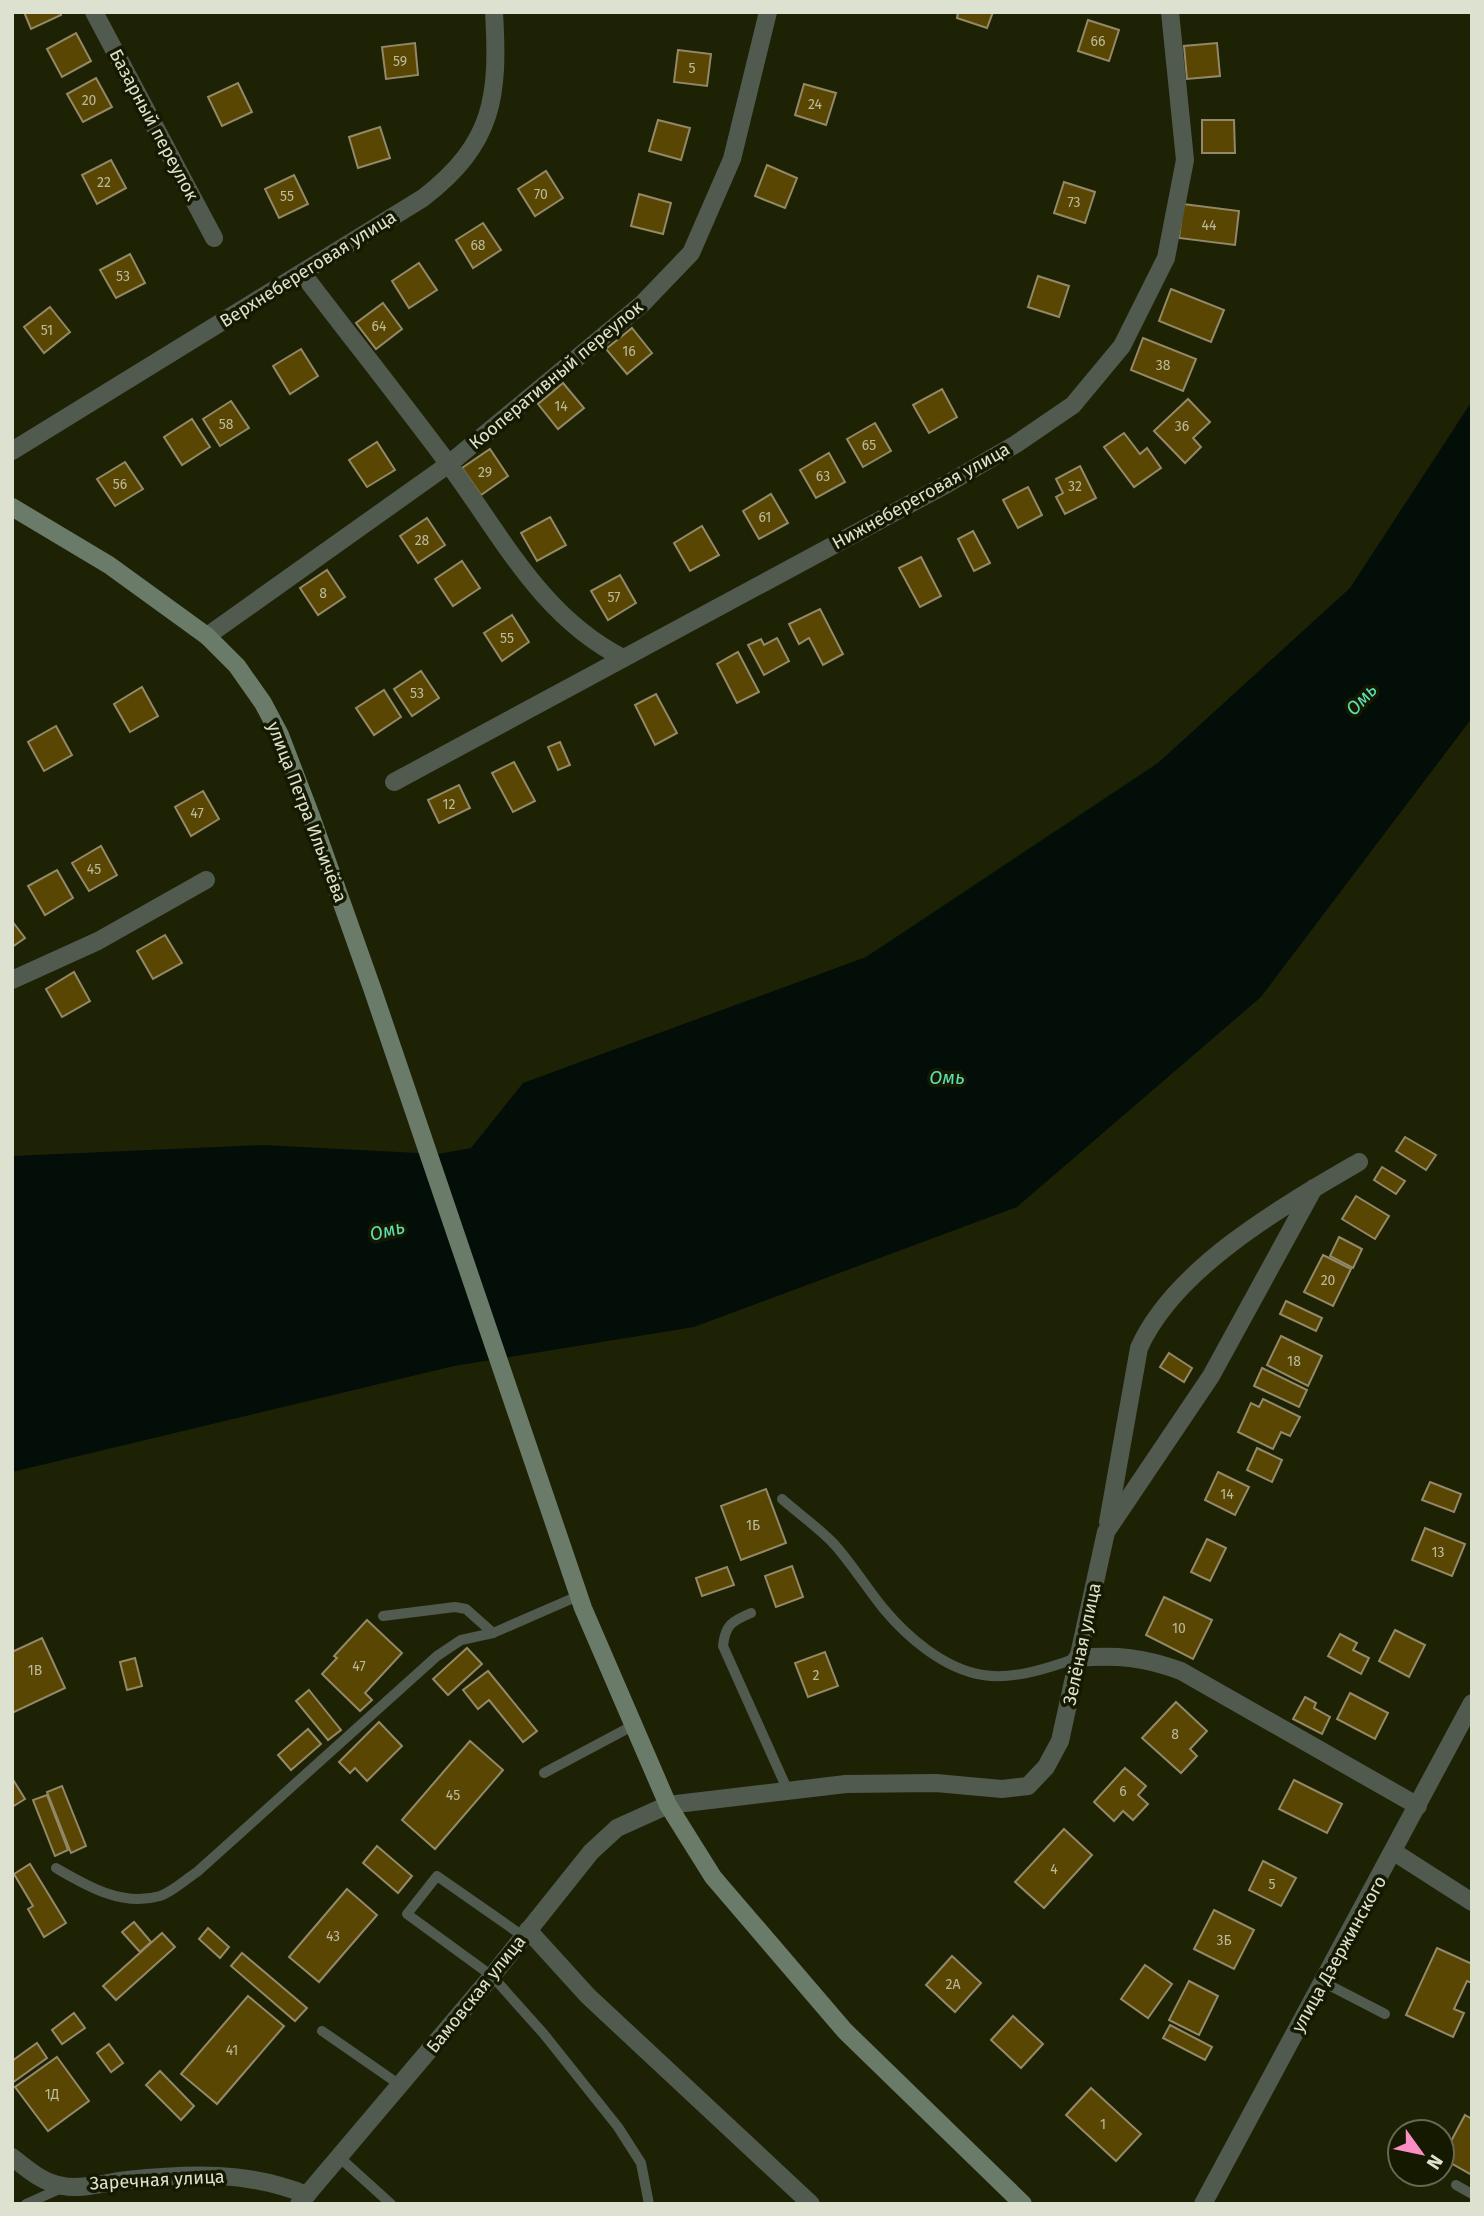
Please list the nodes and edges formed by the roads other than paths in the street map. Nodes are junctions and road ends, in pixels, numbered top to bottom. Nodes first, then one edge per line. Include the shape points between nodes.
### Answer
1 (94, 12) edge
2 (494, 12) edge
3 (768, 12) edge
4 (1170, 12) edge
5 (214, 238) dead end
6 (302, 272) junction
7 (12, 451) edge
8 (449, 464) junction
9 (12, 507) edge
10 (207, 636) junction
11 (622, 658) junction
12 (394, 782) dead end
13 (206, 880) dead end
14 (12, 980) edge
15 (1359, 1162) dead end
16 (1314, 1188) junction
17 (782, 1499) dead end
18 (1106, 1532) junction
19 (578, 1596) junction
20 (751, 1613) dead end
21 (383, 1616) dead end
22 (493, 1633) junction
23 (1077, 1658) junction
24 (1472, 1703) edge
25 (634, 1725) junction
26 (544, 1773) dead end
27 (788, 1791) junction
28 (668, 1805) junction
29 (1418, 1806) junction
30 (1394, 1852) junction
31 (56, 1868) dead end
32 (1472, 1902) edge
33 (526, 1933) junction
34 (492, 1976) junction
35 (1324, 1982) junction
36 (1385, 2014) dead end
37 (322, 2031) dead end
38 (400, 2085) junction
39 (12, 2157) edge
40 (339, 2157) junction
41 (1456, 2185) dead end
42 (64, 2187) junction
43 (1472, 2194) edge
44 (303, 2199) edge
45 (26, 2204) edge
46 (391, 2204) edge
47 (649, 2204) edge
48 (811, 2204) edge
49 (1023, 2204) edge
50 (1203, 2204) edge

1 - 5 street, Базарный переулок
2 - 6 street, Верхнебереговая улица via 497,70 492,98 468,156 423,198
3 - 8 street, Кооперативный переулок via 732,159 691,253 642,304
4 - 11 street, Нижнебереговая улица via 1185,160 1166,258 1122,346 1073,405 947,484
6 - 7 street, Верхнебереговая улица
6 - 8 street
8 - 10 street, Кооперативный переулок
8 - 11 street via 540,593 574,628
9 - 10 main road, улица Петра Ильичёва via 109,565
10 - 19 main road, улица Петра Ильичёва via 237,666 280,735 372,988
11 - 12 street, Нижнебереговая улица
13 - 14 street via 98,941
15 - 16 street
16 - 18 street, Зелёная улица via 1211,1376
16 - 18 street via 1236,1239 1167,1301 1150,1324 1139,1348
17 - 23 lane via 834,1544 909,1636 938,1657 982,1675 1009,1675
18 - 23 street, Зелёная улица
19 - 22 lane
19 - 25 main road, улица Петра Ильичёва
20 - 27 lane via 733,1620 724,1630 723,1646
21 - 22 lane via 466,1609
22 - 31 lane via 461,1640 437,1656 197,1872 162,1895 132,1900 94,1889
23 - 27 street, Зелёная улица via 1060,1741 1046,1767 1028,1786 859,1784
23 - 29 street via 1145,1658 1181,1671
24 - 29 street, улица Дзержинского
25 - 26 lane
25 - 28 main road, улица Петра Ильичёва
27 - 28 street, Зелёная улица
28 - 33 street, Бамовская улица via 617,1828 591,1852
28 - 49 main road, улица Петра Ильичёва via 713,1877 845,2031
29 - 30 street, улица Дзержинского
30 - 32 street
30 - 35 street, улица Дзержинского
33 - 34 street, Бамовская улица
33 - 34 lane via 437,1875 407,1914
33 - 48 street
34 - 38 street, Бамовская улица
34 - 47 lane via 618,2127 641,2163
35 - 36 lane
35 - 50 street, улица Дзержинского
37 - 38 lane
38 - 40 street, Бамовская улица
39 - 42 street, Заречная улица via 32,2174
40 - 44 street, Бамовская улица
40 - 46 lane
41 - 43 lane
42 - 44 street, Заречная улица via 240,2175 278,2183
42 - 45 lane

